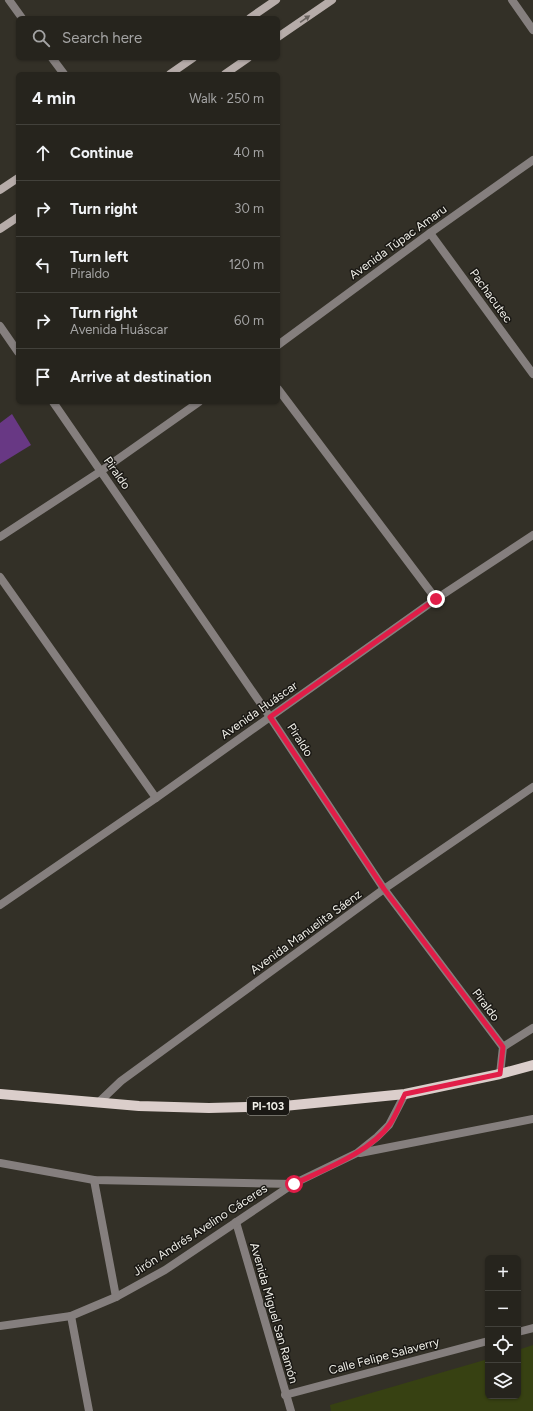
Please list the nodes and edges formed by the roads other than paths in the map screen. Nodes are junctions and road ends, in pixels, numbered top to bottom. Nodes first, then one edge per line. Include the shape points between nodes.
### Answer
1 (9, 0) edge
2 (276, 0) edge
3 (332, 0) edge
4 (512, 0) edge
5 (21, 16) edge
6 (253, 16) edge
7 (533, 30) edge
8 (280, 36) edge
9 (54, 60) edge
10 (190, 60) edge
11 (245, 60) edge
12 (62, 72) edge
13 (173, 72) edge
14 (228, 72) edge
15 (533, 160) edge
16 (16, 179) edge
17 (0, 190) edge
18 (16, 218) edge
19 (0, 230) edge
20 (430, 233) junction
21 (0, 326) edge
22 (280, 344) edge
23 (16, 349) edge
24 (533, 374) edge
25 (280, 391) edge
26 (54, 404) edge
27 (196, 404) edge
28 (101, 471) junction
29 (533, 535) edge
30 (0, 537) edge
31 (0, 576) edge
32 (436, 599) junction
33 (270, 717) junction
34 (533, 787) edge
35 (156, 798) junction
36 (384, 889) junction
37 (0, 906) edge
38 (533, 1028) edge
39 (503, 1047) junction
40 (533, 1065) edge
41 (500, 1074) junction
42 (0, 1094) edge
43 (405, 1094) junction
44 (98, 1103) junction
45 (533, 1119) edge
46 (357, 1153) junction
47 (0, 1163) edge
48 (94, 1180) junction
49 (294, 1184) junction
50 (236, 1222) junction
51 (116, 1297) junction
52 (70, 1316) junction
53 (0, 1326) edge
54 (533, 1328) edge
55 (521, 1331) edge
56 (485, 1341) edge
57 (286, 1395) junction
58 (89, 1411) edge
59 (291, 1411) edge

1 - 5 street
2 - 6 main road
8 -> 3 main road
4 - 7 street
9 - 12 street
10 - 13 main road
11 - 14 main road
15 - 20 street, Avenida Túpac Amaru
16 - 17 main road
18 - 19 main road
20 - 22 street, Avenida Túpac Amaru
20 - 24 street, Pachacutec
21 - 23 street
25 - 32 street
26 - 28 street, Piraldo
27 - 28 street
28 - 30 street
28 - 33 street, Piraldo
29 - 32 street, Avenida Huáscar
31 - 35 street
32 - 33 street, Avenida Huáscar
33 - 35 street, Avenida Huáscar
33 - 36 street, Piraldo
34 - 36 street, Avenida Manuelita Sáenz
35 - 37 street, Avenida Huáscar
36 - 39 street, Piraldo
36 - 44 street, Avenida Manuelita Sáenz via 121,1081
38 - 39 street
39 - 41 street
40 - 41 main road, PI-103
41 - 43 main road, PI-103
42 - 44 main road, PI-103
43 - 44 main road, PI-103 via 284,1106 210,1108
43 - 46 street, Jirón Andrés Avelino Cáceres via 389,1125 378,1138
45 - 46 street
46 - 49 street, Jirón Andrés Avelino Cáceres
47 - 48 street
48 - 49 street
48 - 51 street
49 - 50 street, Jirón Andrés Avelino Cáceres
50 - 51 street, Jirón Andrés Avelino Cáceres via 165,1270
50 - 57 street, Avenida Miguel San Ramón
51 - 52 street, Jirón Andrés Avelino Cáceres
52 - 53 street, Jirón Andrés Avelino Cáceres
52 - 58 street
54 - 55 street
56 - 57 street, Calle Felipe Salaverry
57 - 59 street, Avenida Miguel San Ramón

